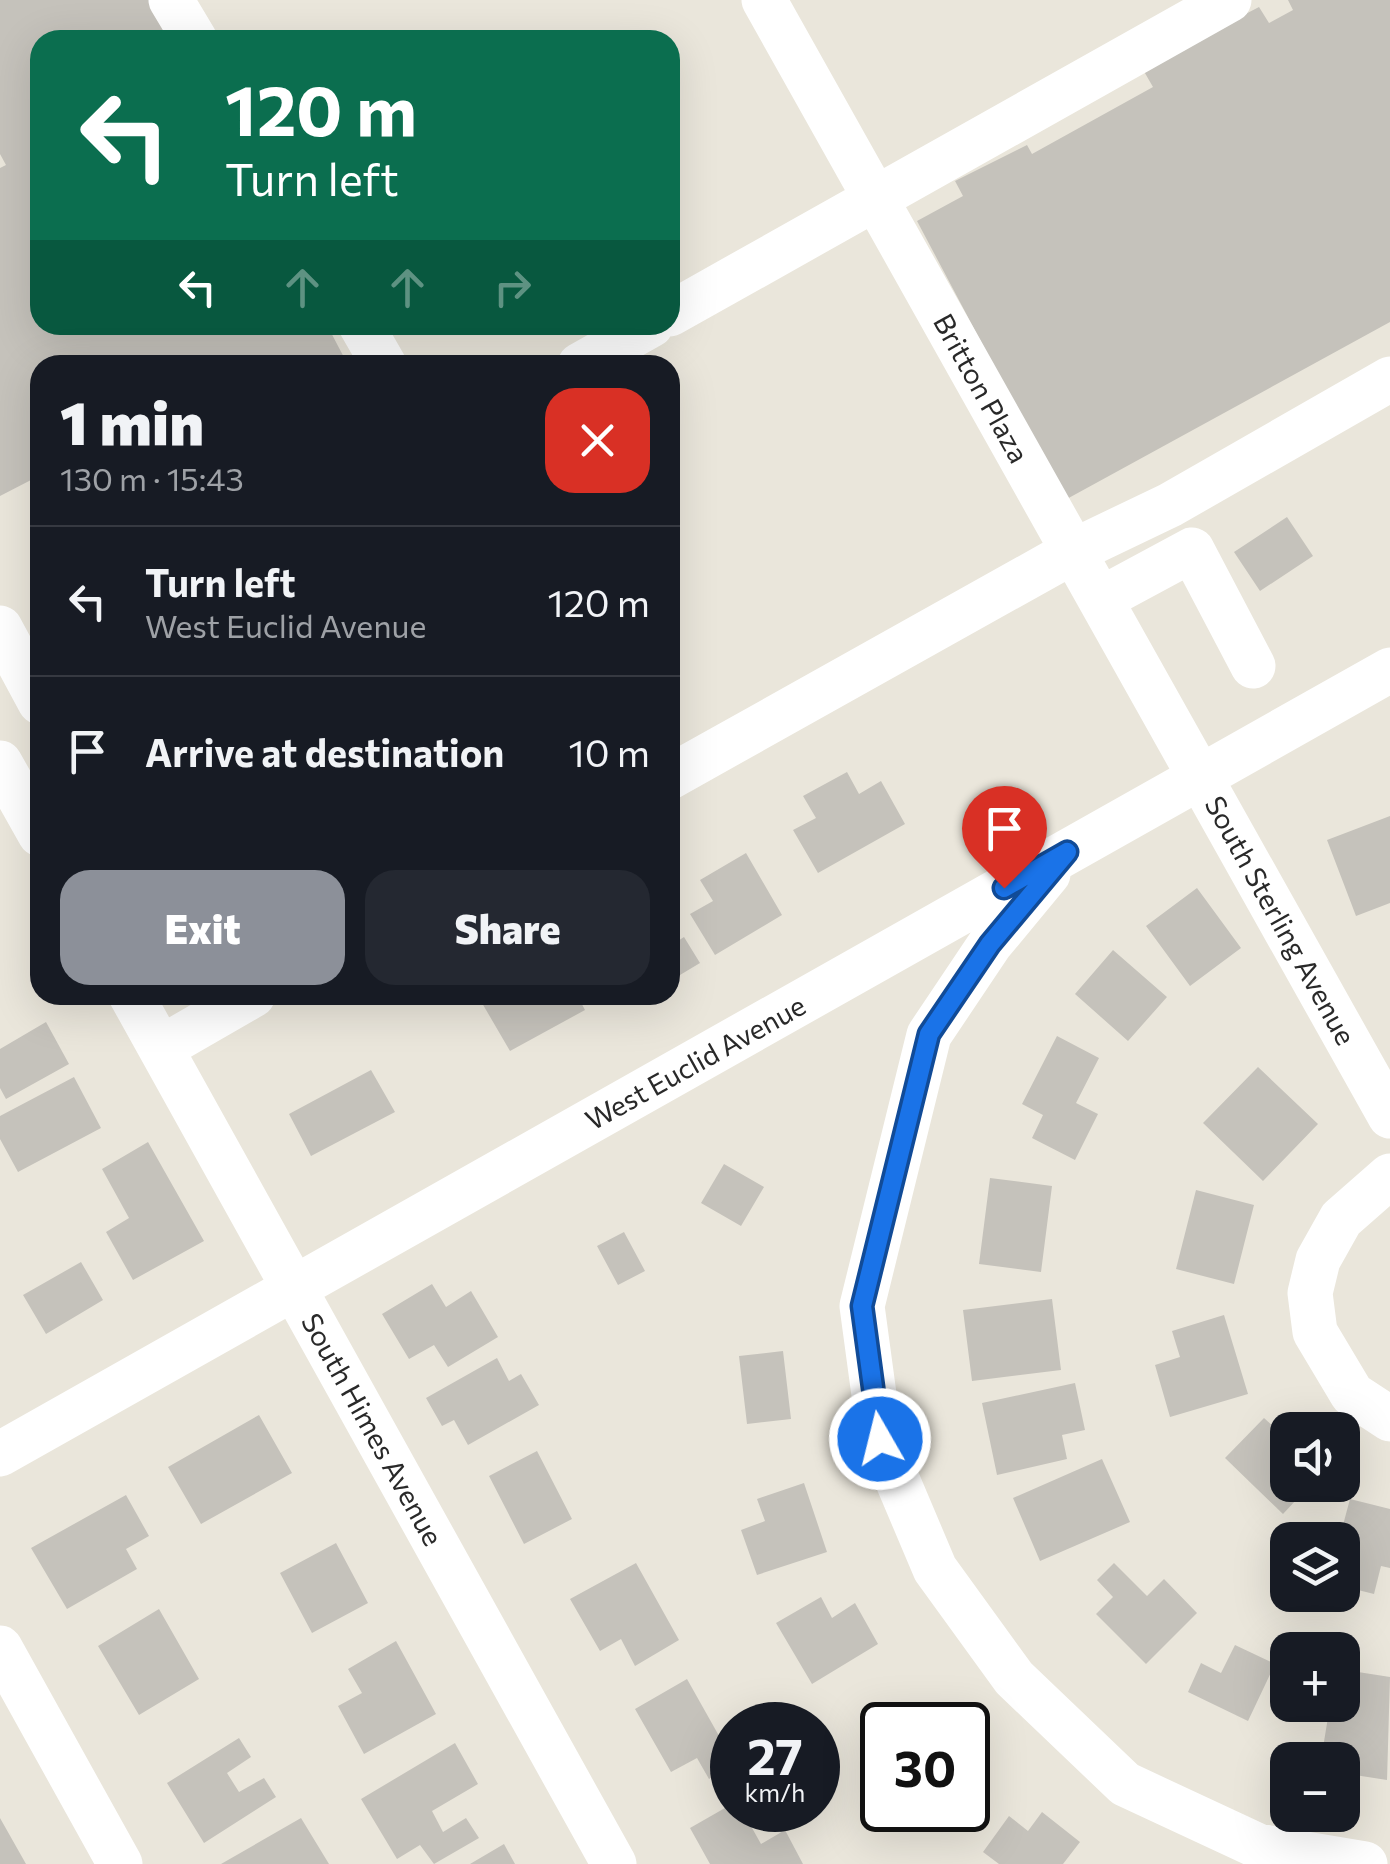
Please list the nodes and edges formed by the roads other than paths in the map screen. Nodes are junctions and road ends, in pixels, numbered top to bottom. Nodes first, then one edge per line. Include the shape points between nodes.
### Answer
1 (171, 0) edge
2 (764, 0) edge
3 (1229, 0) edge
4 (188, 30) edge
5 (876, 198) junction
6 (680, 308) edge
7 (633, 335) edge
8 (598, 355) edge
9 (1390, 380) edge
10 (1074, 551) junction
11 (1101, 600) junction
12 (0, 628) edge
13 (1253, 666) dead end
14 (1378, 683) edge
15 (22, 691) edge
16 (0, 763) edge
17 (680, 771) edge
18 (1201, 777) junction
19 (30, 816) edge
20 (1067, 852) junction
21 (137, 1005) edge
22 (206, 1007) edge
23 (161, 1048) junction
24 (1390, 1116) edge
25 (1390, 1176) edge
26 (295, 1288) junction
27 (1390, 1418) edge
28 (0, 1454) edge
29 (0, 1648) edge
30 (15, 1711) edge
31 (120, 1864) edge
32 (614, 1864) edge
33 (1365, 1864) edge

1 - 4 street
2 - 5 street, Britton Plaza
3 - 5 street
5 - 6 street
5 - 10 street, Britton Plaza
7 - 8 street
9 - 10 street via 1170,505
10 - 11 street, Britton Plaza
10 - 17 street
11 - 13 street via 1192,550
11 - 18 street, Britton Plaza
12 - 15 street
14 - 18 street, West Euclid Avenue
16 - 19 street
18 - 20 street, West Euclid Avenue
18 - 24 street, South Sterling Avenue
20 - 26 street, West Euclid Avenue
20 - 33 street via 990,944 929,1034 862,1306 880,1439 935,1570 1014,1678 1125,1784 1258,1846
21 - 23 street, South Himes Avenue
22 - 23 street
23 - 26 street, South Himes Avenue
25 - 27 street via 1341,1219 1318,1260 1310,1293 1315,1332 1352,1394
26 - 28 street, West Euclid Avenue
26 - 32 street, South Himes Avenue
29 - 30 street
30 - 31 street

